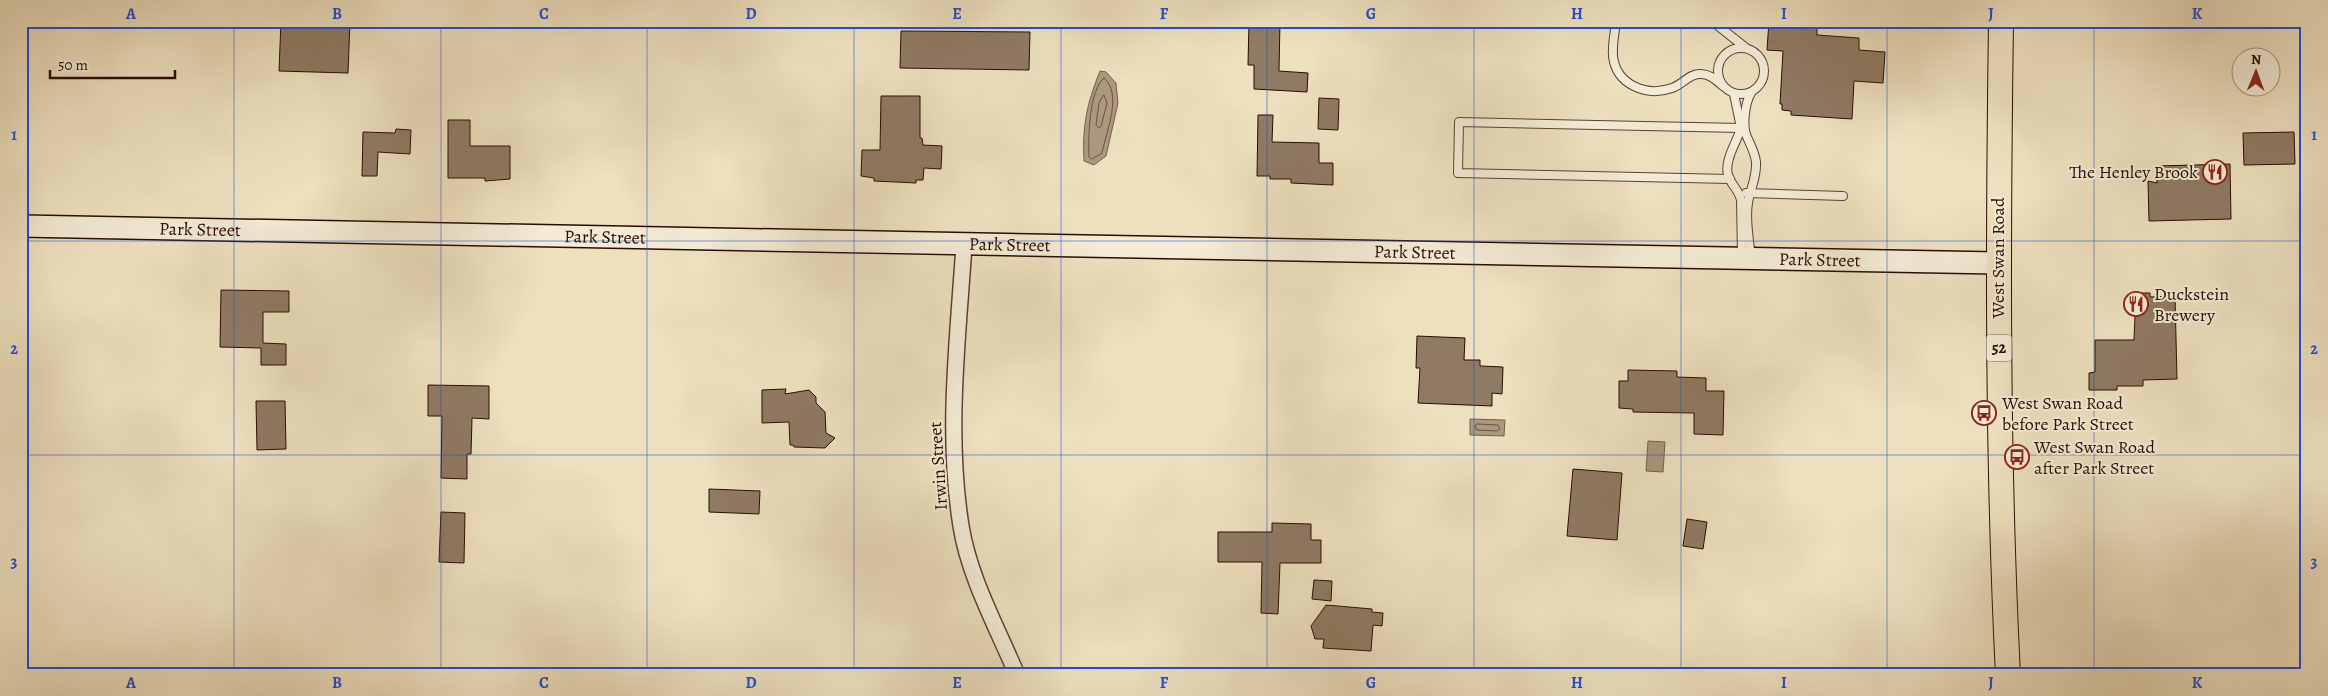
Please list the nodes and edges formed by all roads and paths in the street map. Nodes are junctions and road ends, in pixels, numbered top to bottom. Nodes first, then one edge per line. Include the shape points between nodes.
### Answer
1 (1616, 21) edge
2 (1712, 21) edge
3 (2001, 21) edge
4 (1748, 49) junction
5 (1723, 86) junction
6 (1751, 93) junction
7 (1734, 94) junction
8 (1744, 128) junction
9 (1730, 179) junction
10 (1739, 193) junction
11 (1750, 193) junction
12 (1843, 196) dead end
13 (21, 226) edge
14 (964, 245) junction
15 (1746, 259) junction
16 (1997, 263) junction
17 (1017, 675) edge
18 (2008, 675) edge

1 - 5 lane via 1613,56 1623,79 1633,87 1669,89 1692,75 1702,74 1712,76
2 - 4 lane
3 - 16 main road, West Swan Road / 52
4 - 5 lane via 1732,50 1720,61 1718,77
4 - 6 lane via 1756,52 1764,66 1763,82
5 - 7 lane
6 - 7 lane
6 - 8 lane via 1747,100
7 - 8 lane
8 - 9 lane via 1728,162
8 - 9 lane via 1459,122 1458,173
8 - 11 lane via 1756,161 1755,181
9 - 10 lane
10 - 11 lane
10 - 15 lane
11 - 12 lane
11 - 15 lane
13 - 14 street, Park Street
14 - 15 street, Park Street
14 - 17 street, Irwin Street via 952,426 961,526 974,574
15 - 16 street, Park Street
16 - 18 main road, West Swan Road / 52

